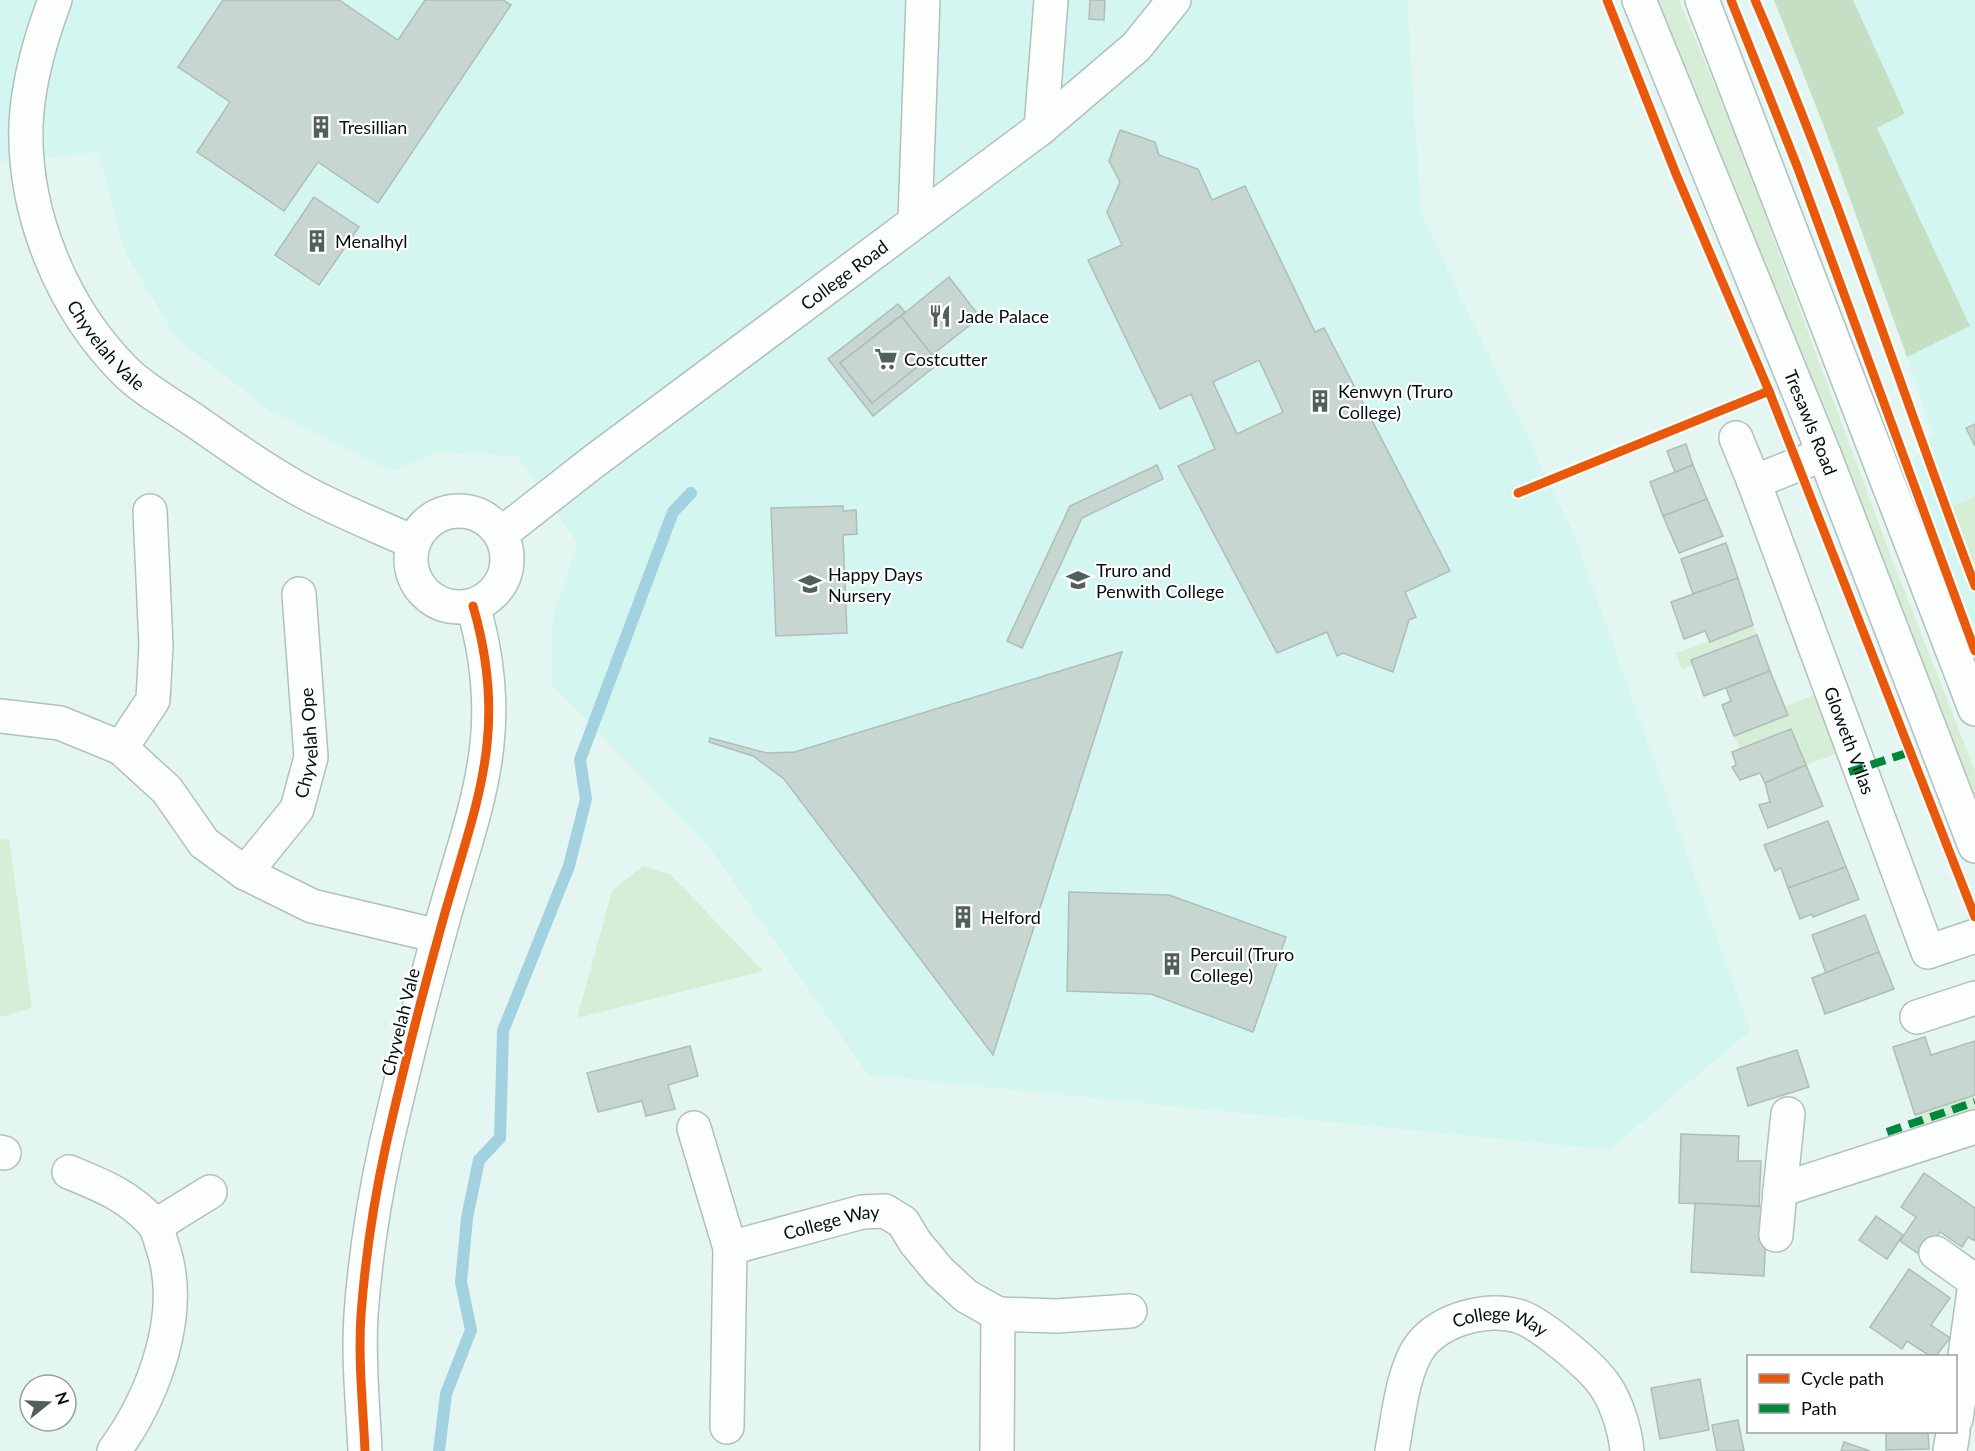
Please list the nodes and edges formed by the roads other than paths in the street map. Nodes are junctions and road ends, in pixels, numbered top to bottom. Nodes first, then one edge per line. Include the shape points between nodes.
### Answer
1 (55, 0) edge
2 (923, 0) edge
3 (1051, 0) edge
4 (1174, 0) edge
5 (1639, 0) edge
6 (1702, 0) edge
7 (1041, 128) junction
8 (915, 219) junction
9 (1736, 438) dead end
10 (1824, 454) junction
11 (1754, 482) junction
12 (150, 511) dead end
13 (501, 534) junction
14 (413, 542) junction
15 (299, 594) dead end
16 (473, 606) junction
17 (1975, 710) edge
18 (0, 716) edge
19 (121, 748) junction
20 (1975, 846) edge
21 (245, 873) junction
22 (438, 936) junction
23 (1975, 936) edge
24 (1975, 998) edge
25 (1917, 1017) dead end
26 (1788, 1114) dead end
27 (1975, 1127) edge
28 (694, 1128) dead end
29 (69, 1172) dead end
30 (1780, 1191) junction
31 (210, 1192) dead end
32 (155, 1226) junction
33 (1776, 1235) dead end
34 (730, 1248) junction
35 (1936, 1253) dead end
36 (1975, 1282) edge
37 (1130, 1311) dead end
38 (998, 1314) junction
39 (1957, 1412) edge
40 (727, 1427) dead end
41 (1953, 1433) edge
42 (114, 1451) edge
43 (365, 1451) edge
44 (997, 1451) edge
45 (1392, 1451) edge
46 (1627, 1451) edge
47 (1950, 1451) edge

1 - 14 main road, Chyvelah Vale via 37,49 26,123 30,183 57,272 79,312 102,346 151,391 304,492
2 - 8 main road
3 - 7 main road
4 - 7 main road, College Road via 1136,47
5 - 10 main road, Tresawls Road
6 - 17 main road
7 - 8 main road, College Road
8 - 13 main road, College Road
9 - 11 main road, Gloweth Villas
10 - 11 main road
10 - 20 main road, Tresawls Road
11 - 23 main road, Gloweth Villas via 1928,952
12 - 19 main road via 156,645 153,699
13 - 14 main road via 479,515 445,512 431,520
13 - 16 main road via 508,554 507,571 489,598
14 - 16 main road via 411,565 426,595 457,608
15 - 21 main road, Chyvelah Ope via 311,757 297,809
16 - 22 main road, Chyvelah Vale via 490,687 488,749 476,814
18 - 19 main road via 60,723
19 - 21 main road via 167,790 204,843
21 - 22 main road via 312,906
22 - 43 main road, Chyvelah Vale via 386,1147 371,1236 361,1316
24 - 25 main road
26 - 30 main road
27 - 30 main road
28 - 34 main road
29 - 32 main road via 122,1194
30 - 33 main road
31 - 32 main road
32 - 42 main road via 168,1262 171,1314 160,1365
34 - 38 main road, College Way via 862,1212 885,1211 903,1222 939,1272 966,1296
34 - 40 main road
35 - 36 main road
36 - 39 main road
37 - 38 main road, College Way via 1056,1316
38 - 44 main road
41 - 47 main road
45 - 46 main road, College Way via 1408,1371 1420,1346 1439,1327 1477,1313 1521,1317 1566,1347 1603,1383 1625,1432

